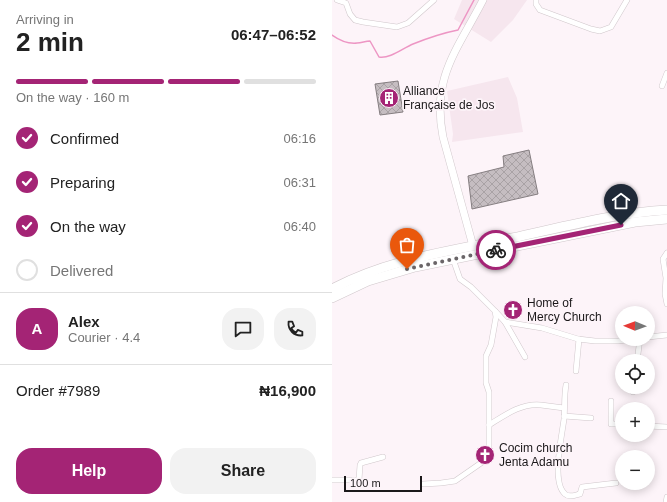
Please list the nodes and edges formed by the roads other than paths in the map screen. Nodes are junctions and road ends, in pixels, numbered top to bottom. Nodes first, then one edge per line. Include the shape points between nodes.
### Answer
1 (337, 0) edge
2 (434, 0) edge
3 (483, 0) edge
4 (536, 0) edge
5 (627, 0) edge
6 (667, 73) edge
7 (662, 86) dead end
8 (667, 210) edge
9 (635, 218) junction
10 (667, 219) edge
11 (575, 229) junction
12 (473, 246) junction
13 (667, 253) edge
14 (453, 259) junction
15 (332, 289) edge
16 (332, 298) edge
17 (667, 304) edge
18 (495, 311) junction
19 (505, 322) junction
20 (667, 335) edge
21 (655, 336) edge
22 (579, 339) junction
23 (615, 341) edge
24 (524, 357) dead end
25 (576, 372) dead end
26 (566, 385) dead end
27 (611, 402) dead end
28 (564, 408) junction
29 (564, 416) junction
30 (591, 418) dead end
31 (615, 424) edge
32 (489, 425) junction
33 (655, 426) edge
34 (667, 427) edge
35 (383, 457) dead end
36 (332, 480) edge
37 (615, 483) edge
38 (423, 484) dead end
39 (667, 497) edge
40 (666, 502) edge

1 - 2 street via 348,5 352,18 358,21 397,27 408,23
3 - 12 street via 454,53 444,79 440,101 440,125
4 - 5 street via 540,10 600,31 611,27
6 - 7 street
8 - 9 highway
9 - 10 highway
9 - 11 highway
11 - 12 highway
11 - 14 highway
12 - 15 highway via 380,268
13 - 17 street via 663,259
14 - 16 highway via 395,272
14 - 18 street via 460,279
18 - 19 street
18 - 32 street via 491,345 486,356
19 - 22 street via 542,328
19 - 24 street
20 - 21 street
22 - 23 street
22 - 25 street
26 - 28 street
27 - 31 street via 611,424
28 - 29 street
28 - 32 street via 540,405 522,407 512,410
29 - 30 street
29 - 37 street via 558,466 560,486 564,494 573,496 580,494 582,487
32 - 38 street via 488,451 481,463 455,481
33 - 34 street
35 - 36 street via 361,463 359,480
39 - 40 street

